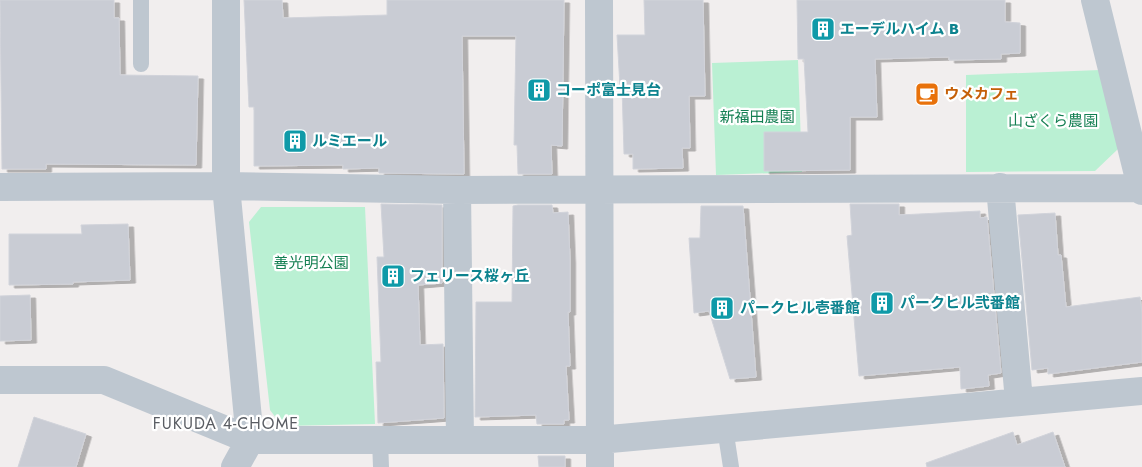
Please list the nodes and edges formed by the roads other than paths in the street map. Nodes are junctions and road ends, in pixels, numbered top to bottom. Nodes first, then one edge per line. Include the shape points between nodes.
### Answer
1 (140, 0) edge
2 (226, 0) edge
3 (599, 0) edge
4 (1095, 0) edge
5 (141, 64) dead end
6 (226, 186) junction
7 (0, 187) edge
8 (1000, 187) junction
9 (599, 189) junction
10 (1142, 189) edge
11 (457, 190) junction
12 (0, 380) edge
13 (1142, 391) edge
14 (1019, 401) junction
15 (725, 428) junction
16 (250, 440) junction
17 (380, 440) junction
18 (460, 440) junction
19 (599, 440) junction
20 (235, 467) edge
21 (381, 467) edge
22 (600, 467) edge
23 (731, 467) edge

1 - 5 lane
2 - 6 street
3 - 9 street
4 - 10 street
6 - 7 street
6 - 11 street
6 - 16 street
8 - 9 street
8 - 10 street
8 - 14 street
9 - 11 street
9 - 19 street
11 - 18 street
12 - 16 street via 104,380
13 - 14 street
14 - 15 street
15 - 19 street
15 - 23 lane
16 - 17 street
16 - 20 street
17 - 18 street
17 - 21 lane
18 - 19 street
19 - 22 street

